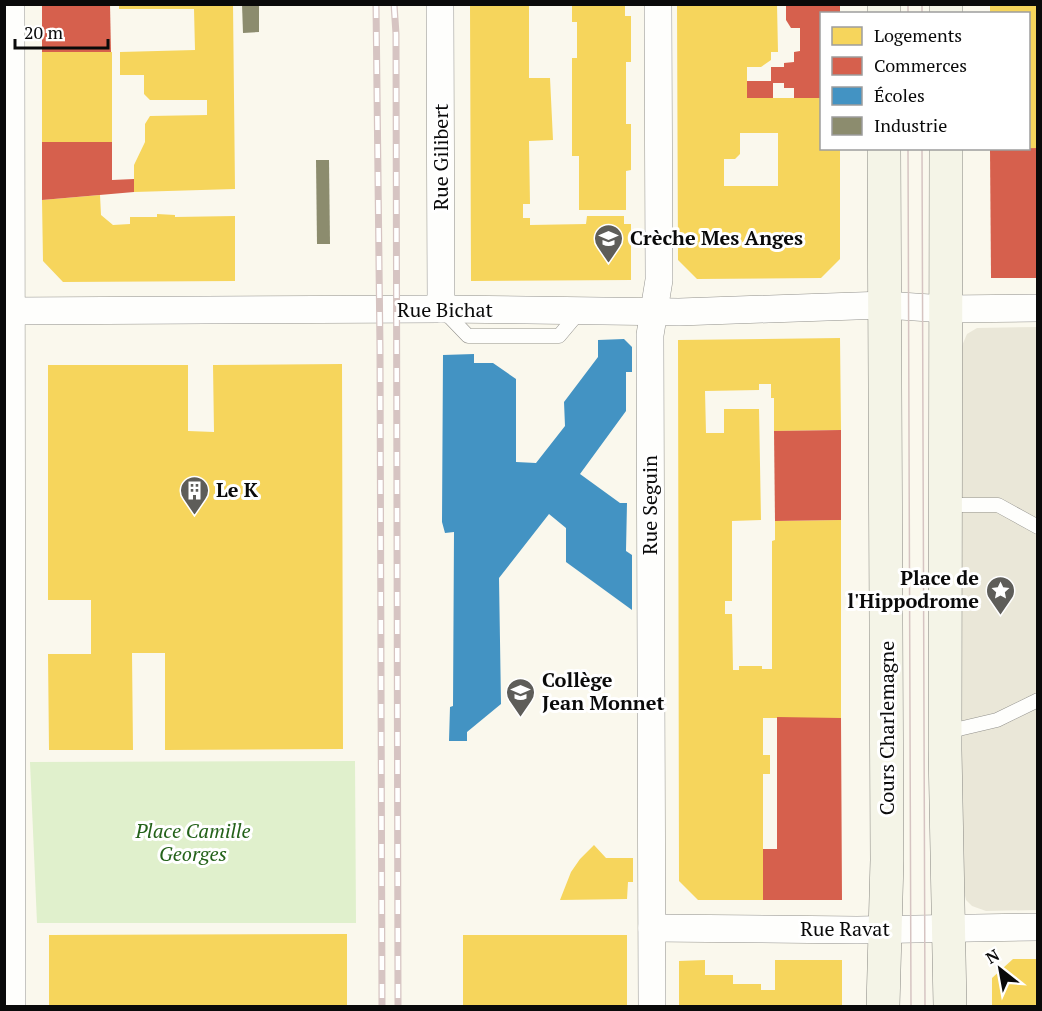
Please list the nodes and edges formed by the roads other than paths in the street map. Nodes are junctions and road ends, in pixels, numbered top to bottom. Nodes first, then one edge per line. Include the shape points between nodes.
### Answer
1 (11, 4) edge
2 (440, 4) edge
3 (658, 4) edge
4 (884, 150) edge
5 (946, 150) edge
6 (885, 305) junction
7 (1038, 308) edge
8 (441, 309) junction
9 (945, 309) junction
10 (8, 311) edge
11 (654, 312) junction
12 (945, 506) junction
13 (1038, 527) edge
14 (1038, 700) edge
15 (946, 732) junction
16 (1038, 927) edge
17 (652, 928) junction
18 (949, 928) junction
19 (885, 929) junction
20 (12, 1006) edge
21 (652, 1006) edge
22 (883, 1006) edge
23 (950, 1006) edge

1 - 10 street
2 - 8 street, Rue Gilibert
3 - 11 street, Rue Seguin via 659,280
4 - 6 street, Cours Charlemagne
5 - 9 street
6 - 9 street
6 - 11 street, Rue Bichat
6 - 19 street, Cours Charlemagne
7 - 9 street
8 - 10 street, Rue Bichat
8 - 11 street, Rue Bichat
9 - 12 street
10 - 20 street
11 - 17 street, Rue Seguin via 650,335
12 - 13 lane via 998,505
12 - 15 street
14 - 15 lane via 997,720
15 - 18 street
16 - 18 street, Rue Ravat
17 - 19 street, Rue Ravat
17 - 21 street, Rue Seguin
18 - 19 street, Rue Ravat
18 - 23 street
19 - 22 street, Cours Charlemagne

